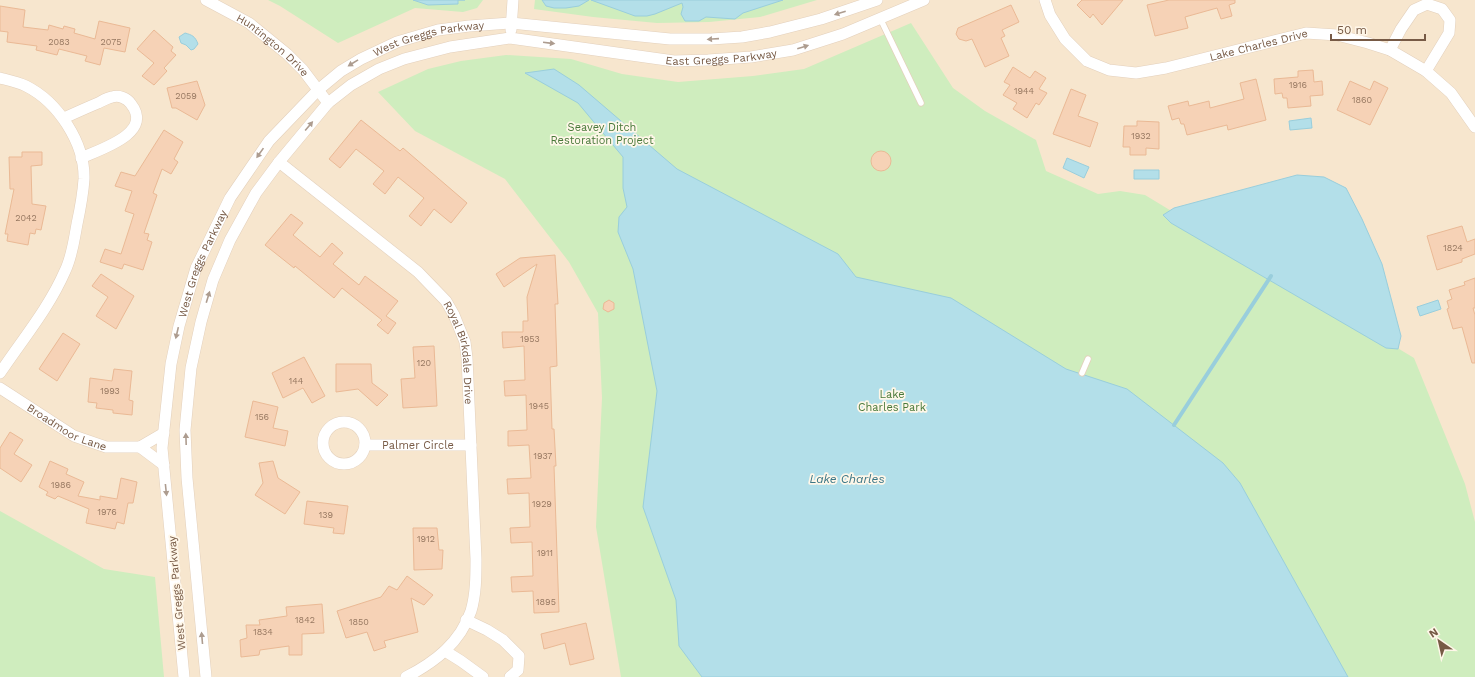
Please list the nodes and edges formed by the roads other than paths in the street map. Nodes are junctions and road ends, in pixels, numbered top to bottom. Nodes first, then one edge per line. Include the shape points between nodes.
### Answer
1 (206, 0) edge
2 (513, 0) edge
3 (877, 0) edge
4 (924, 0) edge
5 (1046, 0) edge
6 (880, 18) junction
7 (511, 23) junction
8 (510, 38) junction
9 (1390, 50) junction
10 (1426, 71) junction
11 (0, 78) edge
12 (318, 90) junction
13 (328, 103) junction
14 (921, 103) dead end
15 (64, 118) junction
16 (1475, 127) edge
17 (81, 158) junction
18 (279, 162) junction
19 (1088, 360) dead end
20 (0, 373) edge
21 (1082, 373) dead end
22 (0, 388) edge
23 (164, 433) junction
24 (365, 445) dead end
25 (471, 445) junction
26 (140, 447) junction
27 (164, 464) junction
28 (466, 620) junction
29 (445, 651) junction
30 (184, 677) edge
31 (206, 677) edge
32 (406, 677) edge
33 (483, 677) edge
34 (510, 677) edge

1 - 12 street, Huntington Drive via 249,23 287,54
2 - 7 street
3 -> 7 street, East Greggs Parkway via 821,19 777,30 711,39 670,39
4 - 6 street, East Greggs Parkway
5 - 9 street, Lake Charles Drive via 1050,15 1065,39 1087,61 1108,70 1136,73 1166,68 1306,33 1337,35
8 -> 6 street, East Greggs Parkway via 674,60 708,60 751,57 793,50 843,34
6 - 14 lane
7 - 8 street
7 -> 12 street, West Greggs Parkway via 438,30 397,42 341,71
8 - 13 street, West Greggs Parkway via 450,47 404,59 350,85
9 - 10 street, Lake Charles Drive
9 - 10 street via 1414,10 1427,4 1442,9 1450,20 1449,33
10 - 16 street, Lake Charles Drive via 1452,93
11 - 15 street via 25,85
12 - 13 street, Huntington Drive
12 -> 23 street, West Greggs Parkway via 268,141 230,198 196,268 170,364
18 -> 13 street, West Greggs Parkway
15 - 17 street
15 - 17 street via 112,97 122,97 132,104 137,116 130,134
17 - 20 street via 83,186 66,270 56,291
18 - 25 street, Royal Birkdale Drive via 418,272 446,301 465,342
31 -> 18 street, West Greggs Parkway via 187,478 185,430 191,368 213,280 230,240 256,193
19 - 21 lane
22 - 26 street, Broadmoor Lane via 74,436 106,447
23 - 26 street
23 - 27 street, West Greggs Parkway
24 - 25 street, Palmer Circle
25 - 28 street, Royal Birkdale Drive via 476,559 471,610
26 - 27 street
27 -> 30 street, West Greggs Parkway
28 - 29 street, Royal Birkdale Drive via 459,635
28 - 34 street via 503,640 519,656 518,670
29 - 32 street, Royal Birkdale Drive via 426,667
29 - 33 street

